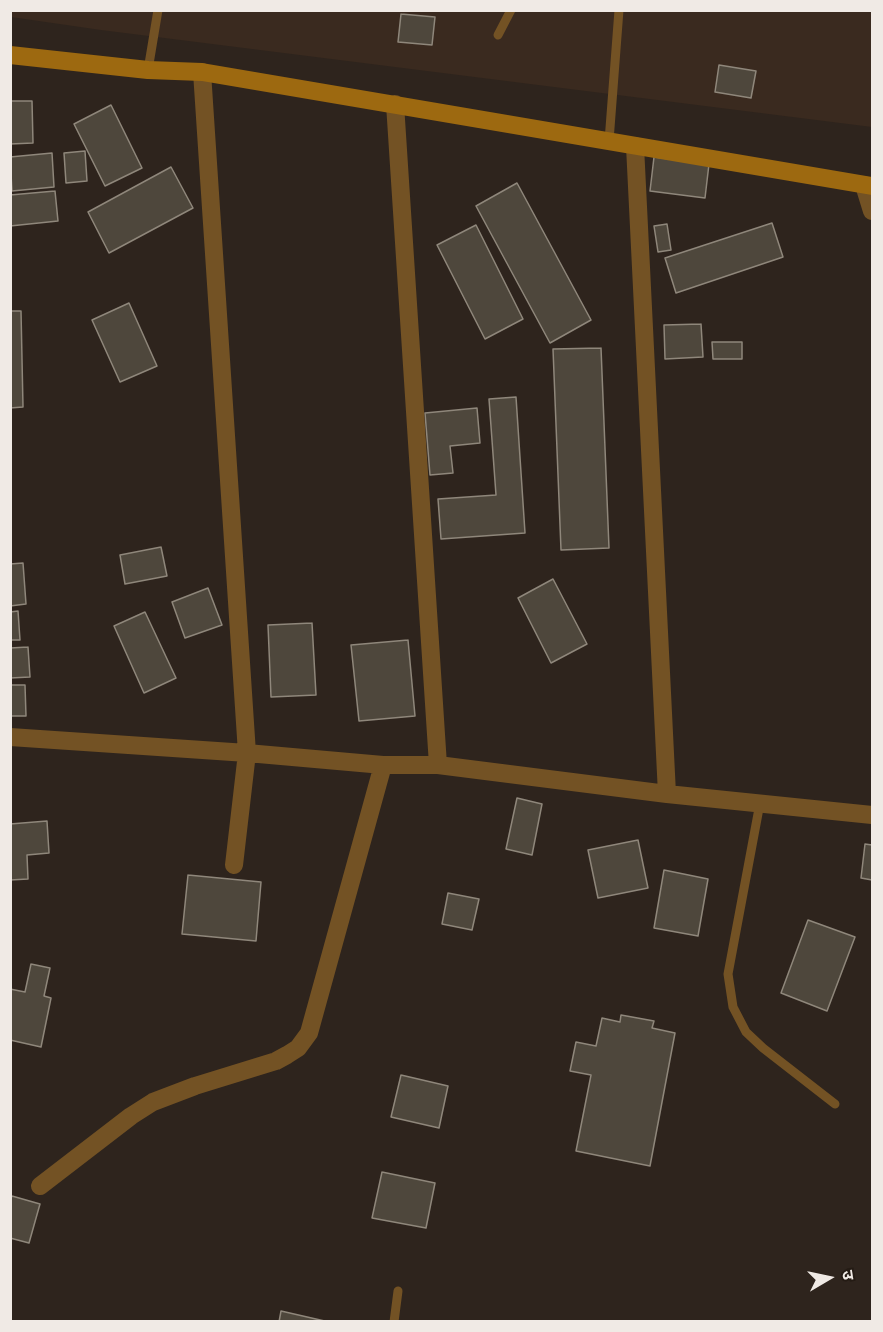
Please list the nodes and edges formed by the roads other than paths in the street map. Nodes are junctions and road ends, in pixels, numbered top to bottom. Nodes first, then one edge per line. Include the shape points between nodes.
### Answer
1 (158, 10) edge
2 (511, 10) edge
3 (619, 10) edge
4 (498, 35) dead end
5 (10, 55) edge
6 (148, 70) junction
7 (202, 72) junction
8 (395, 104) junction
9 (609, 141) junction
10 (635, 146) junction
11 (868, 186) edge
12 (873, 211) edge
13 (10, 737) edge
14 (247, 753) junction
15 (382, 765) junction
16 (438, 765) junction
17 (667, 794) junction
18 (760, 803) junction
19 (873, 814) edge
20 (234, 866) dead end
21 (835, 1104) dead end
22 (40, 1186) dead end
23 (398, 1291) dead end
24 (394, 1322) edge

1 - 6 lane
2 - 4 lane
3 - 9 lane
5 - 6 street
6 - 7 street
7 - 8 street
7 - 14 street
8 - 9 street
8 - 16 street
9 - 10 street
10 - 11 street
10 - 17 street
11 - 12 street
13 - 14 street
14 - 15 street
14 - 20 street
15 - 16 street
15 - 22 street via 309,1033 298,1048 276,1061 153,1102
16 - 17 street
17 - 18 street
18 - 19 street
18 - 21 lane via 728,974 733,1007 746,1032
23 - 24 lane

